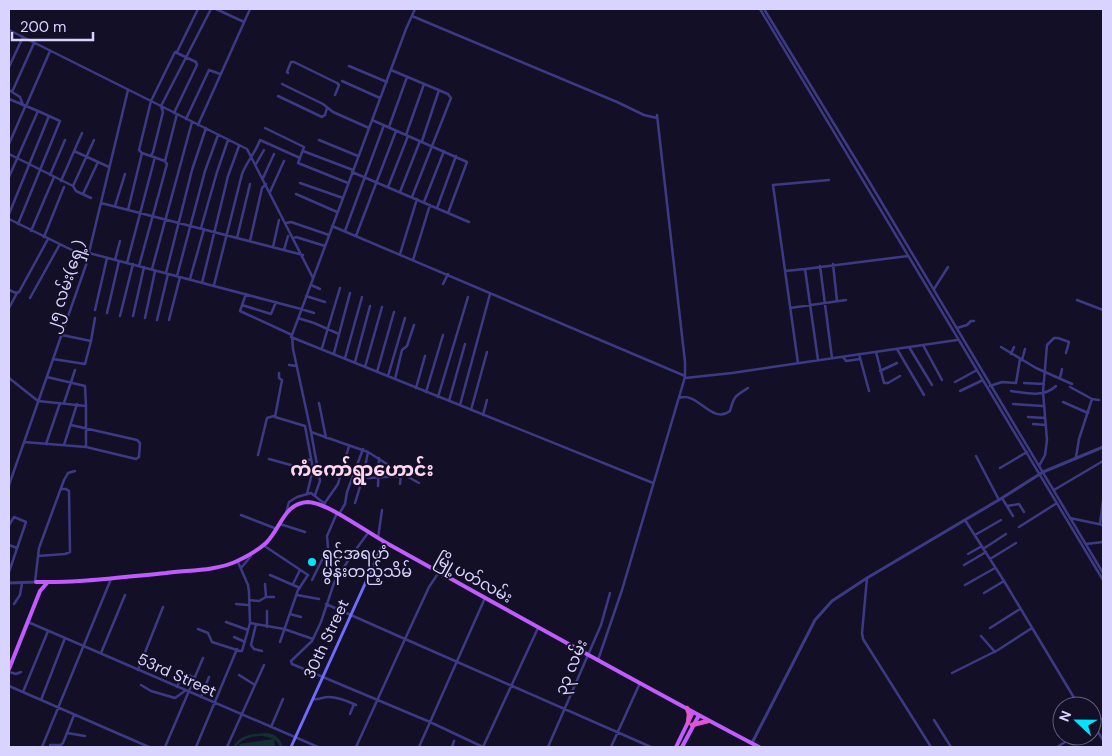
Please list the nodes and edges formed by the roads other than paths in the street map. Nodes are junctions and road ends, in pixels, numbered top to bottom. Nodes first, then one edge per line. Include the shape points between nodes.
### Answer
1 (198, 9) edge
2 (211, 9) edge
3 (216, 9) edge
4 (250, 9) edge
5 (415, 9) edge
6 (762, 9) edge
7 (412, 16) junction
8 (244, 22) junction
9 (9, 30) edge
10 (23, 37) junction
11 (34, 43) junction
12 (50, 51) junction
13 (177, 52) junction
14 (186, 57) junction
15 (350, 66) dead end
16 (9, 67) edge
17 (391, 70) junction
18 (288, 73) dead end
19 (220, 74) junction
20 (407, 77) junction
21 (342, 81) dead end
22 (386, 82) junction
23 (282, 84) dead end
24 (424, 84) junction
25 (128, 90) junction
26 (439, 90) junction
27 (10, 91) edge
28 (278, 96) dead end
29 (335, 96) dead end
30 (380, 98) junction
31 (9, 99) edge
32 (151, 101) junction
33 (25, 106) junction
34 (162, 106) junction
35 (327, 108) junction
36 (38, 111) junction
37 (175, 113) junction
38 (49, 116) junction
39 (186, 119) junction
40 (372, 120) junction
41 (192, 122) junction
42 (198, 125) junction
43 (384, 125) junction
44 (206, 128) junction
45 (265, 128) dead end
46 (368, 128) junction
47 (388, 128) junction
48 (396, 130) junction
49 (82, 133) dead end
50 (218, 135) junction
51 (407, 135) junction
52 (65, 140) dead end
53 (94, 140) dead end
54 (228, 140) junction
55 (319, 140) dead end
56 (421, 141) junction
57 (9, 144) edge
58 (239, 146) junction
59 (432, 146) junction
60 (264, 150) dead end
61 (74, 151) junction
62 (303, 151) junction
63 (444, 151) junction
64 (142, 153) junction
65 (9, 154) edge
66 (274, 154) dead end
67 (86, 156) junction
68 (151, 156) junction
69 (252, 156) junction
70 (358, 156) junction
71 (456, 156) junction
72 (155, 157) junction
73 (16, 158) junction
74 (300, 158) junction
75 (165, 161) junction
76 (284, 161) dead end
77 (98, 162) junction
78 (28, 164) junction
79 (256, 164) junction
80 (109, 167) junction
81 (40, 170) junction
82 (352, 171) junction
83 (125, 174) dead end
84 (50, 175) junction
85 (9, 177) edge
86 (54, 177) junction
87 (263, 178) junction
88 (364, 178) junction
89 (61, 180) junction
90 (830, 180) dead end
91 (300, 183) dead end
92 (348, 183) junction
93 (376, 183) junction
94 (250, 184) dead end
95 (266, 184) junction
96 (73, 186) junction
97 (64, 187) dead end
98 (388, 187) junction
99 (270, 192) junction
100 (400, 192) junction
101 (83, 194) junction
102 (296, 194) dead end
103 (412, 197) junction
104 (91, 198) dead end
105 (343, 198) junction
106 (417, 199) junction
107 (424, 202) junction
108 (101, 203) junction
109 (430, 205) junction
110 (115, 206) junction
111 (437, 208) junction
112 (128, 210) junction
113 (337, 212) junction
114 (141, 213) junction
115 (448, 213) junction
116 (9, 214) edge
117 (154, 216) junction
118 (9, 219) edge
119 (166, 220) junction
120 (279, 220) dead end
121 (468, 222) dead end
122 (178, 223) junction
123 (286, 223) junction
124 (18, 224) junction
125 (191, 226) junction
126 (332, 226) junction
127 (202, 229) junction
128 (31, 231) junction
129 (345, 231) junction
130 (214, 232) junction
131 (227, 235) junction
132 (329, 235) junction
133 (288, 236) dead end
134 (356, 236) junction
135 (44, 237) junction
136 (237, 238) junction
137 (294, 238) junction
138 (48, 239) junction
139 (120, 241) dead end
140 (250, 241) junction
141 (60, 244) junction
142 (325, 246) junction
143 (273, 247) junction
144 (284, 250) junction
145 (89, 253) junction
146 (400, 254) junction
147 (303, 255) junction
148 (908, 256) junction
149 (88, 258) junction
150 (107, 258) junction
151 (115, 260) junction
152 (413, 260) junction
153 (119, 261) junction
154 (127, 263) junction
155 (132, 264) junction
156 (833, 264) junction
157 (139, 266) junction
158 (820, 266) junction
159 (144, 267) junction
160 (948, 268) dead end
161 (805, 269) junction
162 (154, 270) junction
163 (785, 271) junction
164 (167, 273) junction
165 (448, 274) junction
166 (179, 277) junction
167 (313, 278) junction
168 (190, 280) junction
169 (202, 283) junction
170 (444, 284) dead end
171 (311, 285) junction
172 (214, 286) junction
173 (340, 288) dead end
174 (320, 289) dead end
175 (9, 290) edge
176 (934, 290) junction
177 (17, 293) junction
178 (350, 293) dead end
179 (490, 293) junction
180 (246, 294) junction
181 (306, 296) junction
182 (468, 297) dead end
183 (30, 298) dead end
184 (362, 298) dead end
185 (846, 300) dead end
186 (1077, 300) dead end
187 (837, 301) junction
188 (276, 302) junction
189 (325, 302) dead end
190 (825, 303) junction
191 (242, 305) junction
192 (810, 305) junction
193 (370, 306) dead end
194 (9, 308) edge
195 (301, 308) junction
196 (382, 308) dead end
197 (790, 308) junction
198 (95, 310) dead end
199 (1103, 310) edge
200 (394, 312) dead end
201 (107, 313) dead end
202 (314, 314) dead end
203 (120, 316) dead end
204 (133, 316) dead end
205 (95, 318) dead end
206 (145, 318) dead end
207 (298, 318) junction
208 (405, 318) dead end
209 (157, 320) dead end
210 (169, 320) dead end
211 (974, 321) dead end
212 (414, 325) dead end
213 (957, 328) junction
214 (328, 329) junction
215 (339, 334) junction
216 (62, 335) junction
217 (443, 335) dead end
218 (292, 336) junction
219 (957, 340) junction
220 (91, 341) junction
221 (465, 344) dead end
222 (923, 346) junction
223 (1001, 346) dead end
224 (909, 347) junction
225 (1014, 347) dead end
226 (322, 348) junction
227 (897, 349) junction
228 (1025, 350) dead end
229 (487, 352) dead end
230 (876, 352) junction
231 (1066, 353) dead end
232 (334, 354) junction
233 (859, 354) junction
234 (1011, 354) junction
235 (425, 356) dead end
236 (843, 357) junction
237 (53, 358) junction
238 (344, 358) junction
239 (832, 358) junction
240 (860, 359) junction
241 (1021, 359) junction
242 (818, 360) junction
243 (355, 362) junction
244 (798, 363) junction
245 (897, 363) dead end
246 (289, 365) dead end
247 (297, 366) junction
248 (365, 367) junction
249 (1062, 369) dead end
250 (75, 370) dead end
251 (977, 370) junction
252 (880, 371) junction
253 (1046, 371) junction
254 (377, 372) junction
255 (279, 374) dead end
256 (47, 376) junction
257 (388, 376) junction
258 (900, 376) dead end
259 (685, 377) junction
260 (9, 378) edge
261 (1060, 378) junction
262 (395, 379) junction
263 (942, 380) dead end
264 (983, 380) junction
265 (71, 382) junction
266 (955, 382) dead end
267 (1024, 383) dead end
268 (1044, 384) junction
269 (932, 385) dead end
270 (990, 386) junction
271 (1056, 386) dead end
272 (416, 388) junction
273 (748, 388) dead end
274 (868, 391) dead end
275 (960, 391) dead end
276 (1011, 391) dead end
277 (426, 392) junction
278 (1043, 394) junction
279 (924, 395) dead end
280 (995, 396) junction
281 (438, 397) junction
282 (679, 398) junction
283 (1092, 399) junction
284 (487, 400) dead end
285 (1099, 400) dead end
286 (38, 401) junction
287 (449, 401) junction
288 (1063, 402) dead end
289 (60, 403) junction
290 (64, 403) junction
291 (319, 403) dead end
292 (78, 404) junction
293 (1014, 404) dead end
294 (86, 406) junction
295 (460, 406) junction
296 (1043, 406) junction
297 (471, 410) junction
298 (1088, 413) junction
299 (483, 415) junction
300 (274, 416) junction
301 (1028, 417) dead end
302 (1045, 418) junction
303 (1033, 424) dead end
304 (71, 425) junction
305 (1046, 425) junction
306 (86, 428) junction
307 (311, 432) junction
308 (327, 438) junction
309 (24, 442) junction
310 (46, 444) junction
311 (64, 445) junction
312 (86, 446) junction
313 (349, 446) junction
314 (1103, 447) edge
315 (363, 449) junction
316 (368, 452) junction
317 (1027, 452) junction
318 (258, 455) dead end
319 (976, 456) dead end
320 (1076, 457) junction
321 (379, 458) junction
322 (270, 459) dead end
323 (311, 459) junction
324 (1103, 461) edge
325 (1039, 466) junction
326 (1000, 468) dead end
327 (342, 470) junction
328 (75, 471) dead end
329 (1041, 473) junction
330 (354, 474) junction
331 (401, 474) junction
332 (363, 477) junction
333 (378, 478) junction
334 (419, 483) dead end
335 (653, 483) junction
336 (400, 484) dead end
337 (9, 486) edge
338 (378, 486) dead end
339 (61, 489) junction
340 (1054, 490) junction
341 (307, 494) junction
342 (315, 495) junction
343 (1001, 499) junction
344 (1103, 501) edge
345 (355, 503) dead end
346 (1057, 503) junction
347 (326, 506) junction
348 (1007, 506) junction
349 (382, 510) dead end
350 (1024, 512) dead end
351 (286, 513) junction
352 (338, 514) junction
353 (241, 515) dead end
354 (1013, 516) dead end
355 (1070, 518) junction
356 (965, 520) junction
357 (1001, 520) dead end
358 (280, 524) junction
359 (1102, 524) edge
360 (9, 525) edge
361 (1019, 527) dead end
362 (277, 529) junction
363 (305, 532) dead end
364 (1076, 532) junction
365 (368, 533) junction
366 (1006, 534) dead end
367 (975, 535) junction
368 (378, 538) junction
369 (384, 542) junction
370 (1016, 542) dead end
371 (1103, 542) edge
372 (1086, 544) junction
373 (263, 545) junction
374 (9, 546) edge
375 (983, 548) junction
376 (17, 549) junction
377 (986, 552) junction
378 (252, 554) junction
379 (968, 554) dead end
380 (38, 556) junction
381 (990, 559) junction
382 (237, 560) junction
383 (10, 563) edge
384 (964, 565) dead end
385 (241, 568) junction
386 (995, 568) junction
387 (301, 570) junction
388 (9, 571) edge
389 (439, 572) junction
390 (1103, 573) edge
391 (270, 575) dead end
392 (867, 578) junction
393 (110, 579) junction
394 (312, 580) dead end
395 (1103, 580) edge
396 (1004, 581) junction
397 (35, 582) junction
398 (47, 582) junction
399 (9, 583) edge
400 (22, 583) junction
401 (265, 584) dead end
402 (293, 584) junction
403 (965, 585) dead end
404 (300, 588) junction
405 (40, 591) junction
406 (984, 593) dead end
407 (610, 594) dead end
408 (125, 595) dead end
409 (297, 595) junction
410 (266, 597) junction
411 (274, 597) dead end
412 (319, 598) dead end
413 (485, 598) junction
414 (249, 600) junction
415 (14, 604) dead end
416 (236, 604) dead end
417 (326, 604) junction
418 (248, 605) junction
419 (163, 607) dead end
420 (1020, 609) junction
421 (267, 611) dead end
422 (290, 614) junction
423 (300, 616) dead end
424 (351, 616) junction
425 (28, 622) junction
426 (226, 622) dead end
427 (250, 623) junction
428 (256, 624) junction
429 (267, 627) junction
430 (538, 628) junction
431 (990, 628) dead end
432 (1032, 628) junction
433 (284, 629) junction
434 (198, 630) dead end
435 (248, 630) junction
436 (48, 631) junction
437 (981, 636) dead end
438 (234, 637) dead end
439 (65, 638) junction
440 (313, 639) junction
441 (405, 640) junction
442 (245, 642) junction
443 (280, 642) dead end
444 (83, 646) junction
445 (237, 650) junction
446 (262, 652) dead end
447 (995, 652) junction
448 (101, 653) junction
449 (589, 656) junction
450 (203, 658) dead end
451 (598, 660) junction
452 (457, 663) junction
453 (264, 665) dead end
454 (9, 669) edge
455 (138, 670) junction
456 (21, 672) dead end
457 (952, 674) dead end
458 (239, 675) dead end
459 (209, 677) dead end
460 (322, 677) junction
461 (195, 678) junction
462 (640, 683) junction
463 (141, 685) dead end
464 (255, 685) junction
465 (9, 686) edge
466 (177, 687) junction
467 (511, 687) junction
468 (187, 691) junction
469 (23, 692) junction
470 (1073, 696) edge
471 (200, 697) junction
472 (283, 699) dead end
473 (312, 699) junction
474 (40, 700) junction
475 (377, 700) junction
476 (215, 703) junction
477 (58, 708) junction
478 (687, 708) junction
479 (564, 710) junction
480 (693, 712) junction
481 (350, 714) dead end
482 (74, 715) junction
483 (242, 715) junction
484 (699, 715) junction
485 (934, 720) dead end
486 (708, 721) junction
487 (430, 722) junction
488 (690, 724) junction
489 (271, 727) junction
490 (618, 732) junction
491 (67, 733) junction
492 (85, 736) dead end
493 (295, 737) junction
494 (454, 742) dead end
495 (50, 745) dead end
496 (751, 745) edge
497 (42, 747) edge
498 (149, 747) edge
499 (166, 747) edge
500 (196, 747) edge
501 (228, 747) edge
502 (291, 747) edge
503 (318, 747) edge
504 (356, 747) edge
505 (419, 747) edge
506 (452, 747) edge
507 (483, 747) edge
508 (548, 747) edge
509 (611, 747) edge
510 (651, 747) edge
511 (679, 747) edge
512 (760, 747) edge
513 (931, 747) edge
514 (951, 747) edge

1 - 13 street
2 - 14 street
3 - 8 street
4 - 8 street
5 - 7 street
6 - 148 street
6 - 176 street
7 - 17 street
7 - 259 street via 644,115 657,116
8 - 19 street
9 - 10 street
10 - 11 street
10 - 16 street
11 - 12 street
11 - 27 street
12 - 25 street
12 - 33 street
13 - 14 street
13 - 32 street via 173,54
14 - 34 street
14 - 37 street via 197,65
15 - 22 street
17 - 20 street
17 - 22 street
18 - 29 street via 291,62 294,62 337,83
19 - 39 street via 209,70
19 - 42 street
20 - 24 street
20 - 47 street
21 - 30 street
22 - 30 street
23 - 35 street
24 - 26 street
24 - 51 street
25 - 32 street
25 - 80 street, ၂၅ လမ်း(ရှေ့)
26 - 56 street
26 - 59 street via 451,98
27 - 33 street via 20,97
28 - 35 street via 322,118
30 - 40 street
31 - 33 street
32 - 34 street
32 - 64 street via 139,150
33 - 36 street
33 - 57 street
34 - 37 street
34 - 68 street
35 - 46 street
36 - 38 street
36 - 73 street
37 - 39 street
37 - 75 street
38 - 78 street
38 - 81 street via 60,122
39 - 41 street
40 - 43 street
40 - 46 street
41 - 42 street
41 - 119 street
42 - 44 street
43 - 47 street
43 - 88 street
44 - 50 street
44 - 122 street
45 - 62 street via 304,147
46 - 70 street
47 - 48 street
48 - 51 street
48 - 93 street
49 - 61 street
50 - 54 street
50 - 125 street
51 - 56 street
51 - 98 street
52 - 84 street
53 - 67 street
54 - 58 street
54 - 127 street
55 - 70 street
56 - 59 street
56 - 100 street
58 - 69 street
58 - 130 street
59 - 63 street
59 - 103 street
60 - 79 street
61 - 67 street
61 - 89 street
62 - 74 street
62 - 82 street
63 - 71 street
63 - 107 street
64 - 68 street
64 - 112 street
65 - 73 street
66 - 87 street
67 - 77 street
67 - 96 street
68 - 72 street
69 - 74 street via 262,139
69 - 79 street
69 - 131 street via 242,174
70 - 82 street
71 - 111 street
71 - 115 street via 468,165
72 - 75 street
72 - 114 street
73 - 78 street
73 - 85 street
74 - 92 street via 298,163
75 - 117 street via 167,164
76 - 99 street
77 - 80 street
77 - 101 street
78 - 81 street
78 - 116 street
79 - 87 street
80 - 108 street, ၂၅ လမ်း(ရှေ့)
81 - 84 street
81 - 124 street
82 - 88 street
82 - 92 street
83 - 110 street
84 - 86 street
86 - 89 street
86 - 128 street
87 - 95 street
88 - 93 street
88 - 129 street
89 - 96 street
90 - 163 street via 773,185
91 - 105 street
92 - 105 street
93 - 98 street
93 - 134 street
94 - 136 street
95 - 99 street
95 - 140 street via 262,188
96 - 101 street
97 - 135 street
98 - 100 street
99 - 123 street
100 - 103 street
101 - 104 street
102 - 113 street
103 - 106 street
105 - 113 street
106 - 107 street
106 - 146 street
107 - 109 street
108 - 110 street
108 - 145 street, ၂၅ လမ်း(ရှေ့)
109 - 111 street
109 - 152 street
110 - 112 street
111 - 115 street
112 - 114 street
113 - 126 street
114 - 117 street
114 - 154 street
115 - 121 street
117 - 119 street
117 - 157 street
118 - 124 street
119 - 122 street
119 - 162 street
120 - 143 street
122 - 125 street
122 - 164 street
123 - 132 street
123 - 137 street
124 - 128 street
125 - 127 street
125 - 166 street
126 - 129 street
126 - 132 street
127 - 130 street
127 - 168 street
128 - 135 street
129 - 134 street
130 - 131 street
130 - 169 street
131 - 136 street
131 - 172 street
132 - 142 street
133 - 144 street
134 - 146 street
135 - 138 street
136 - 140 street
137 - 142 street
137 - 147 street
138 - 141 street
138 - 177 street
139 - 151 street
140 - 143 street
141 - 149 street
141 - 183 street
142 - 167 street
143 - 144 street
144 - 147 street
145 - 149 street, ၂၅ လမ်း(ရှေ့)
145 - 150 street
146 - 152 street
147 - 167 street
148 - 156 street
148 - 219 street
149 - 216 street, ၂၅ လမ်း(ရှေ့)
150 - 151 street
150 - 198 street
151 - 153 street
152 - 165 street
153 - 154 street
153 - 201 street
154 - 155 street
155 - 157 street
155 - 203 street
156 - 158 street
156 - 187 street
157 - 159 street
158 - 161 street
158 - 190 street
159 - 162 street
159 - 204 street
160 - 176 street
161 - 163 street
161 - 192 street
162 - 164 street
162 - 206 street
163 - 197 street
164 - 166 street
164 - 209 street
165 - 170 street
165 - 179 street
166 - 168 street
166 - 210 street
167 - 171 street
168 - 169 street
169 - 172 street
171 - 174 street
171 - 181 street
172 - 180 street
173 - 214 street
175 - 177 street
176 - 213 street
177 - 194 street
178 - 215 street
179 - 259 street
179 - 295 street
180 - 188 street
180 - 191 street
181 - 189 street
181 - 195 street
182 - 281 street
184 - 238 street
185 - 187 street
186 - 199 street
187 - 190 street
188 - 191 street via 271,314
188 - 195 street
190 - 192 street
190 - 239 street
191 - 218 street via 241,311
192 - 197 street
192 - 242 street
193 - 243 street
195 - 202 street
195 - 207 street
196 - 248 street
197 - 244 street
200 - 254 street
205 - 220 street
207 - 214 street
207 - 218 street
208 - 257 street
211 - 213 street
212 - 262 street via 407,346 402,350
213 - 270 street
214 - 215 street
214 - 226 street
215 - 232 street
216 - 220 street
216 - 237 street, ၂၅ လမ်း(ရှေ့)
217 - 277 street
218 - 226 street
218 - 247 street
219 - 222 street
219 - 251 street
220 - 237 street via 85,364
221 - 287 street
222 - 224 street
222 - 263 street
223 - 234 street
224 - 227 street
224 - 269 street
225 - 234 street
226 - 232 street
227 - 230 street
227 - 279 street
228 - 241 street
229 - 297 street
230 - 233 street
230 - 252 street
231 - 253 street via 1069,342 1058,338 1052,340 1046,348
232 - 238 street
233 - 236 street
233 - 240 street
234 - 241 street
235 - 272 street
236 - 239 street
236 - 240 street via 846,361
237 - 256 street, ၂၅ လမ်း(ရှေ့)
238 - 243 street
239 - 242 street
240 - 274 street
241 - 253 street
241 - 270 street via 1016,383 1004,381
242 - 244 street
243 - 248 street
244 - 259 street
245 - 252 street
246 - 247 street
247 - 307 street
248 - 254 street
249 - 261 street
250 - 265 street
251 - 264 street
251 - 266 street
252 - 258 street via 885,384
253 - 261 street
253 - 268 street
254 - 257 street
255 - 300 street via 282,380
256 - 265 street
256 - 286 street, ၂၅ လမ်း(ရှေ့)
257 - 262 street
259 - 282 street
260 - 286 street
261 - 283 street
262 - 272 street
264 - 275 street
264 - 280 street
265 - 290 street
265 - 294 street via 86,387
267 - 268 street
268 - 278 street
270 - 280 street
271 - 278 street
272 - 277 street
273 - 282 street via 735,396 730,412 720,416 686,397
276 - 278 street
277 - 281 street
278 - 296 street
280 - 317 street
280 - 325 street
281 - 287 street
282 - 335 street
283 - 285 street
283 - 298 street
284 - 299 street
286 - 289 street
286 - 309 street, ၂၅ လမ်း(ရှေ့)
287 - 295 street
288 - 298 street
289 - 290 street
289 - 310 street
290 - 292 street
291 - 308 street
292 - 294 street
292 - 304 street
293 - 296 street
294 - 306 street
295 - 297 street
296 - 302 street
297 - 299 street
298 - 320 street
299 - 335 street
300 - 318 street via 267,418
300 - 323 street via 305,426
301 - 302 street
302 - 305 street
303 - 305 street
304 - 306 street
304 - 311 street
305 - 325 street via 1046,450
306 - 312 street
306 - 312 street via 140,441 139,457 136,459
307 - 308 street
307 - 342 street via 320,481
308 - 313 street
309 - 310 street
309 - 337 street, ၂၅ လမ်း(ရှေ့)
310 - 311 street
311 - 312 street
313 - 315 street
313 - 327 street
314 - 320 street
315 - 316 street
315 - 330 street
316 - 321 street
316 - 332 street
317 - 326 street
317 - 329 street
319 - 343 street
320 - 329 street
321 - 331 street
321 - 333 street
322 - 323 street via 305,469
323 - 341 street via 313,469
324 - 340 street
325 - 329 street
327 - 330 street
327 - 347 street
328 - 339 street via 68,473
329 - 340 street
329 - 343 street
329 - 346 street
330 - 332 street
330 - 352 street via 345,504
331 - 333 street
331 - 334 street
331 - 336 street
332 - 333 street
332 - 345 street
333 - 338 street
335 - 451 street
339 - 380 street
339 - 380 street via 69,491 70,553
340 - 355 street
341 - 342 street
341 - 351 street via 289,502
342 - 347 street
343 - 348 street
343 - 356 street
344 - 359 street
346 - 361 street
346 - 364 street
347 - 351 main road, မြို့ပတ်လမ်း via 307,502
347 - 352 main road, မြို့ပတ်လမ်း
348 - 350 street via 1019,504
348 - 354 street
349 - 368 street
351 - 358 main road
352 - 365 main road, မြို့ပတ်လမ်း
352 - 394 street via 327,536 328,548
353 - 362 street
355 - 359 street
355 - 364 street
356 - 367 street
356 - 392 street
357 - 367 street
358 - 362 main road
358 - 363 street
360 - 376 street via 14,517 26,522
362 - 373 main road
364 - 372 street
364 - 395 street
365 - 368 main road, မြို့ပတ်လမ်း
365 - 417 street via 343,567
366 - 375 street
367 - 375 street
368 - 369 main road, မြို့ပတ်လမ်း
369 - 389 main road, မြို့ပတ်လမ်း
369 - 424 main road, 30th Street
370 - 381 street
371 - 372 street
372 - 390 street
373 - 378 main road
373 - 387 street
374 - 376 street
375 - 377 street
375 - 379 street
376 - 383 street
377 - 381 street
377 - 384 street
378 - 382 main road
378 - 385 street
380 - 397 street
381 - 386 street
382 - 385 street
382 - 393 main road via 215,567
383 - 388 street
385 - 414 street via 248,585
386 - 396 street
386 - 403 street
387 - 402 street
387 - 404 street via 308,576
389 - 413 main road, မြို့ပတ်လမ်း
389 - 441 street
391 - 402 street
392 - 496 street via 842,593 820,613
392 - 513 street via 863,639
393 - 398 main road
393 - 444 street
396 - 406 street
396 - 420 street
397 - 398 main road
397 - 400 street
397 - 405 main road
398 - 405 main road
399 - 400 street
400 - 415 street
401 - 410 street
402 - 404 street
404 - 409 street
405 - 425 main road
407 - 449 street, ၃၃ လမ်း
408 - 448 street
409 - 412 street
409 - 422 street
410 - 411 street
410 - 414 street via 259,601
413 - 430 main road, မြို့ပတ်လမ်း
413 - 452 street
414 - 418 street
416 - 418 street
417 - 424 street
417 - 440 street
418 - 427 street
419 - 455 street
420 - 431 street
420 - 432 street
421 - 429 street
422 - 423 street
422 - 433 street
424 - 441 street
424 - 460 main road, 30th Street
425 - 436 street, 53rd Street
425 - 454 main road
426 - 435 street
427 - 428 street
427 - 435 street
428 - 429 street
428 - 446 street via 251,645
429 - 433 street
430 - 449 main road, မြို့ပတ်လမ်း
430 - 467 street
432 - 447 street
432 - 470 street
433 - 440 street
433 - 443 street
434 - 445 street via 208,633 212,642
435 - 442 street
436 - 439 street, 53rd Street
436 - 469 street
437 - 447 street
438 - 442 street
439 - 444 street, 53rd Street
439 - 474 street
440 - 460 street via 291,663
441 - 452 street
441 - 475 street
442 - 445 street via 242,651
444 - 448 street, 53rd Street
444 - 477 street
445 - 476 street
447 - 457 street
448 - 455 street, 53rd Street
449 - 451 main road, မြို့ပတ်လမ်း
449 - 479 street, ၃၃ လမ်း
450 - 461 street
451 - 462 main road, မြို့ပတ်လမ်း
452 - 467 street
452 - 487 street
453 - 464 street
454 - 456 street via 16,674
455 - 466 street, 53rd Street
458 - 464 street
459 - 471 street
460 - 473 main road, 30th Street
460 - 475 street
461 - 466 street via 183,674
461 - 468 street
462 - 478 main road, မြို့ပတ်လမ်း
462 - 490 street
463 - 468 street via 175,698
464 - 483 street
465 - 469 street
466 - 468 street, 53rd Street
467 - 479 street
467 - 507 street
468 - 471 street, 53rd Street
468 - 499 street
469 - 474 street
471 - 476 street, 53rd Street
472 - 489 street
473 - 481 street via 337,697 355,704
473 - 493 main road, 30th Street
474 - 477 street
475 - 487 street
475 - 504 street
476 - 483 street, 53rd Street
476 - 500 street
477 - 482 street
477 - 497 street
478 - 480 main road, မြို့ပတ်လမ်း
478 - 488 highway
479 - 490 street
479 - 508 street, ၃၃ လမ်း
480 - 484 main road, မြို့ပတ်လမ်း
480 - 488 main road
482 - 491 street
482 - 498 street
483 - 489 street, 53rd Street
483 - 501 street
484 - 486 main road, မြို့ပတ်လမ်း
484 - 488 main road
485 - 514 street
486 - 488 highway
486 - 496 main road, မြို့ပတ်လမ်း
487 - 505 street
487 - 507 street
488 - 511 main road
489 - 493 street, 53rd Street
490 - 509 street
490 - 510 street
491 - 492 street
491 - 495 street via 62,744
493 - 502 main road, 30th Street
493 - 503 street, 53rd Street
494 - 506 street
496 - 512 main road, မြို့ပတ်လမ်း

